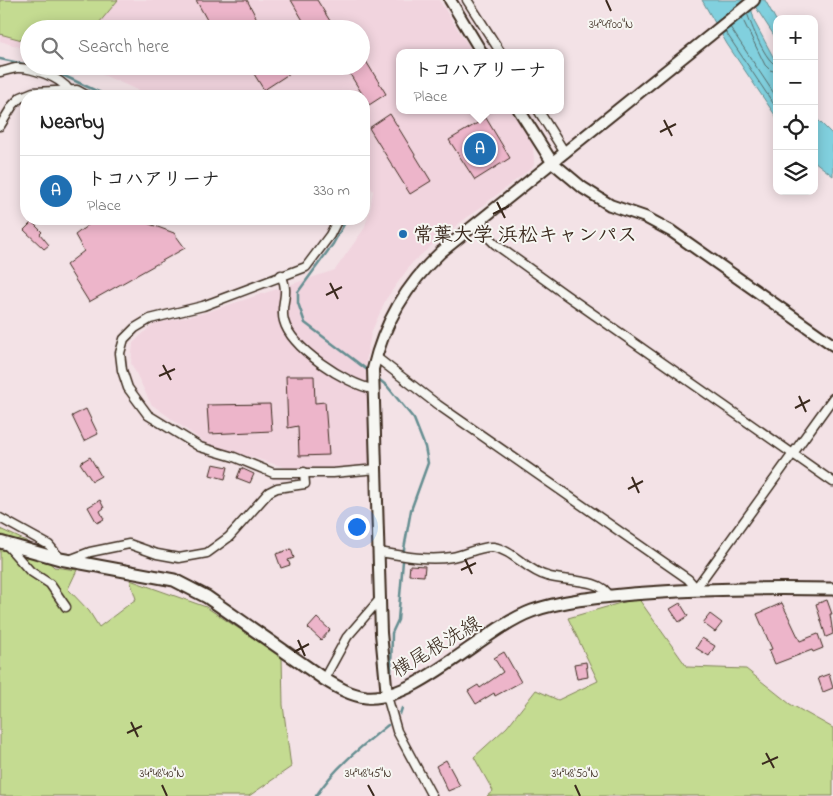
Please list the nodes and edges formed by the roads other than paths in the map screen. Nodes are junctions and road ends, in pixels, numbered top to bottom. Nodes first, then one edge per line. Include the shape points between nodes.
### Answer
1 (450, 0) edge
2 (467, 0) edge
3 (754, 0) edge
4 (480, 49) edge
5 (498, 49) edge
6 (20, 68) edge
7 (0, 72) edge
8 (46, 75) edge
9 (68, 90) joint
10 (77, 90) edge
11 (20, 98) edge
12 (522, 114) edge
13 (541, 114) edge
14 (0, 126) edge
15 (565, 153) junction
16 (552, 162) junction
17 (475, 224) junction
18 (335, 225) edge
19 (282, 275) junction
20 (833, 345) edge
21 (376, 357) junction
22 (373, 390) junction
23 (833, 398) edge
24 (792, 453) junction
25 (376, 469) junction
26 (304, 472) junction
27 (833, 482) edge
28 (0, 518) edge
29 (4, 543) edge
30 (379, 552) junction
31 (65, 559) junction
32 (696, 588) junction
33 (833, 589) edge
34 (609, 596) junction
35 (380, 599) junction
36 (66, 607) dead end
37 (324, 679) junction
38 (387, 696) junction
39 (432, 796) edge

1 - 4 street
2 - 5 street
3 - 15 street
6 - 7 street
8 - 9 street
9 - 10 street
11 - 14 street
12 - 16 street
13 - 15 street
15 - 16 street
16 - 17 street
16 - 20 street via 610,205 645,217 671,231
17 - 21 street via 435,257 410,285 388,324
17 - 24 street via 503,250
18 - 19 street via 306,267
19 - 22 street via 287,289 283,320 292,339 351,382
19 - 26 street via 203,306 150,319 124,340 120,354 122,370 132,395 161,425 200,447 273,473
21 - 22 street
21 - 32 street via 438,405 688,579
22 - 25 street
23 - 24 street
24 - 27 street
24 - 32 street
25 - 26 street
25 - 30 street
26 - 31 street via 305,484 269,492 229,537 207,553 179,558 129,544
28 - 31 street via 50,545
29 - 31 main road, 横尾根洗線
29 - 36 street via 30,571 50,584
30 - 34 street via 451,558 492,547 504,550 544,576 599,584
30 - 35 street
31 - 37 main road, 横尾根洗線 via 174,580 207,597
32 - 33 main road, 横尾根洗線
32 - 34 main road, 横尾根洗線
34 - 38 main road, 横尾根洗線 via 531,611 412,685
35 - 37 street via 347,638
35 - 38 street
37 - 38 main road, 横尾根洗線 via 343,691 365,697
38 - 39 street via 397,732

